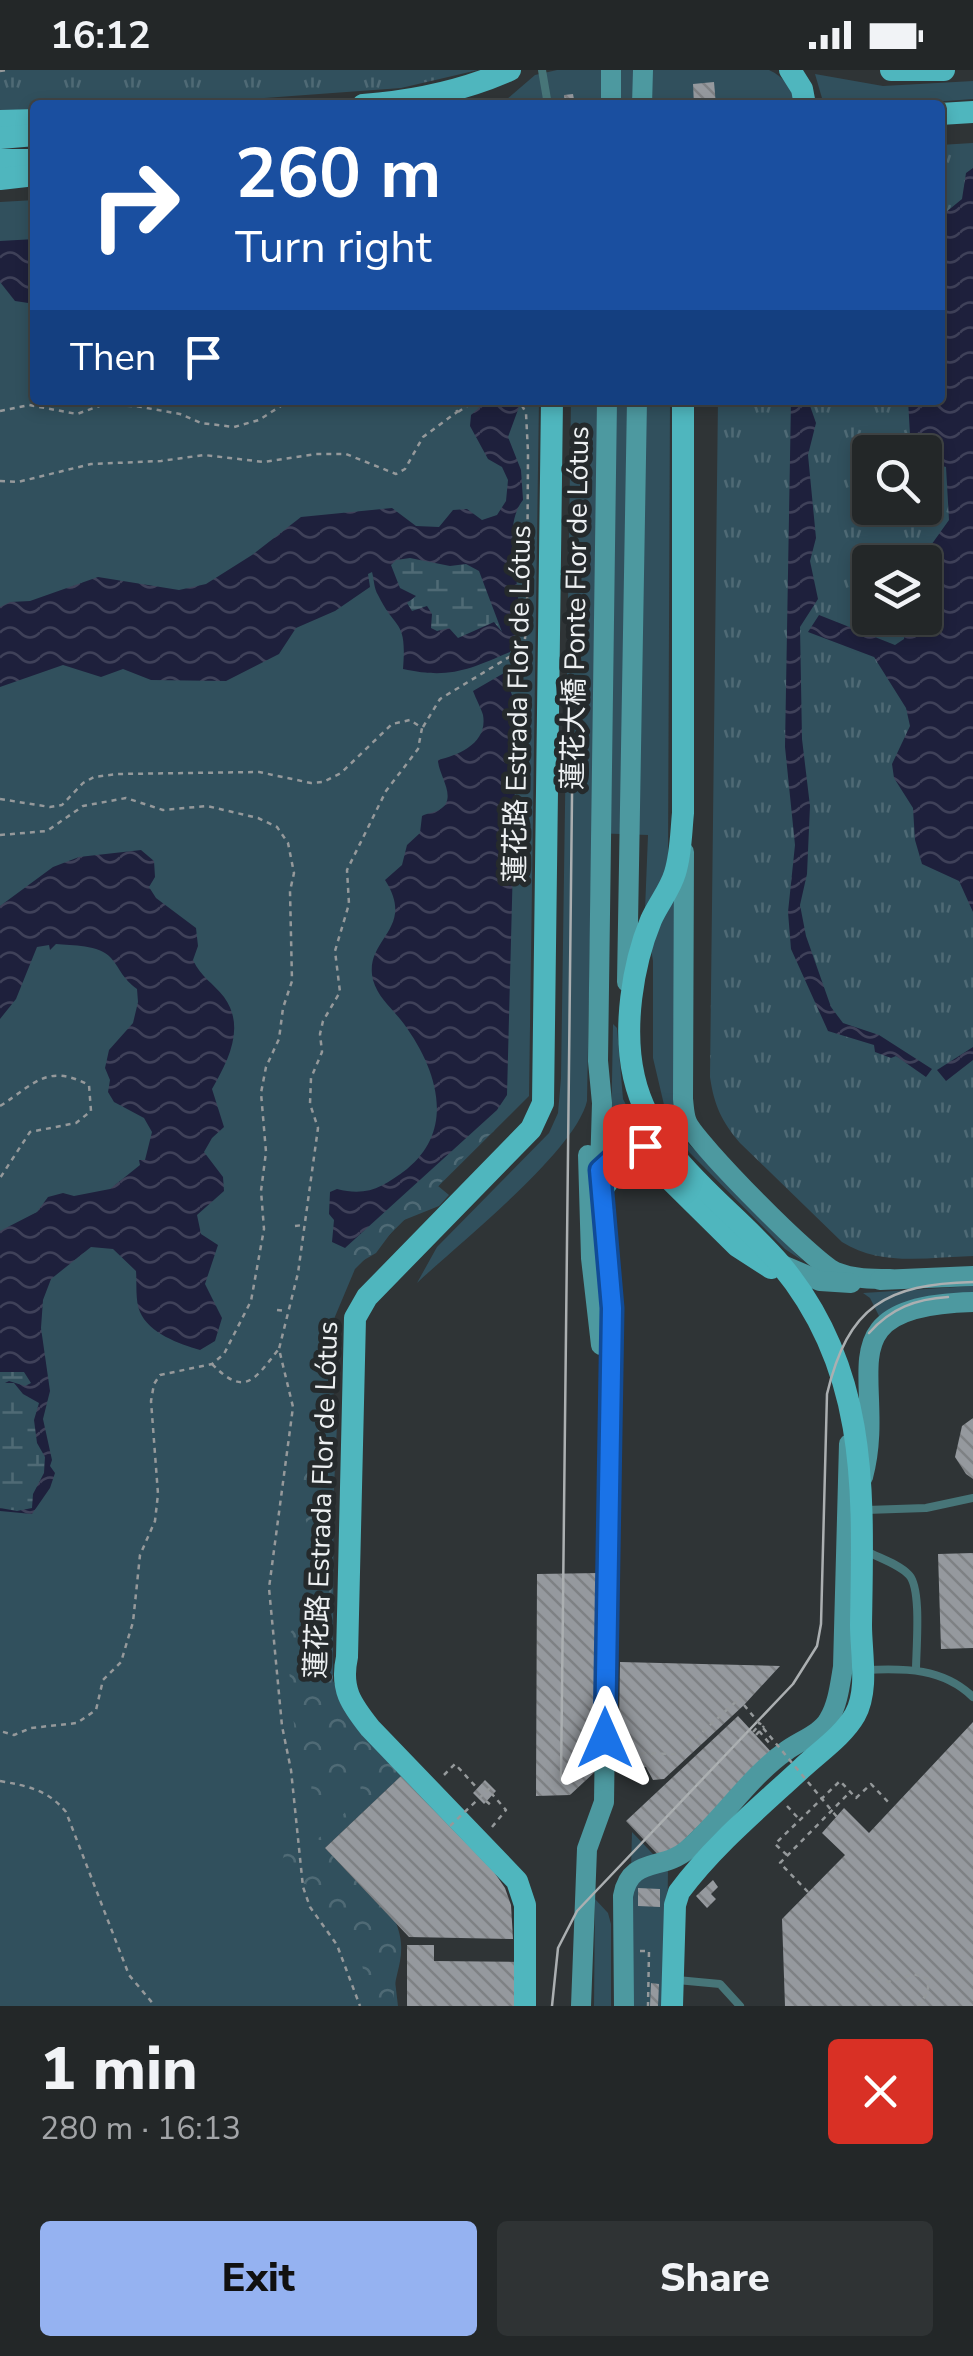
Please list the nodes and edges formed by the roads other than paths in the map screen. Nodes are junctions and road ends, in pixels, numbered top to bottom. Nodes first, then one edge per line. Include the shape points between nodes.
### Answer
1 (511, 70) edge
2 (542, 70) edge
3 (612, 70) edge
4 (643, 70) edge
5 (790, 70) edge
6 (891, 70) edge
7 (944, 70) edge
8 (400, 100) edge
9 (486, 100) edge
10 (547, 100) edge
11 (611, 100) edge
12 (642, 100) edge
13 (804, 100) edge
14 (973, 112) edge
15 (945, 114) edge
16 (30, 120) edge
17 (0, 121) edge
18 (30, 136) edge
19 (0, 138) edge
20 (0, 160) edge
21 (30, 160) edge
22 (30, 175) edge
23 (0, 178) edge
24 (552, 405) edge
25 (607, 405) edge
26 (637, 405) edge
27 (683, 405) edge
28 (683, 813) junction
29 (630, 1019) junction
30 (598, 1060) junction
31 (671, 1152) junction
32 (601, 1180) junction
33 (785, 1271) junction
34 (973, 1276) edge
35 (890, 1279) junction
36 (973, 1302) edge
37 (609, 1397) junction
38 (855, 1428) junction
39 (861, 1484) junction
40 (973, 1498) edge
41 (862, 1510) junction
42 (862, 1549) junction
43 (862, 1670) junction
44 (916, 1670) junction
45 (973, 1696) edge
46 (672, 1980) junction
47 (525, 2006) edge
48 (581, 2006) edge
49 (624, 2006) edge
50 (672, 2006) edge
51 (738, 2006) edge

1 - 8 main road via 470,87
1 - 9 main road
2 - 10 lane
3 - 11 main road
4 - 12 main road
5 - 13 main road
6 - 7 main road
14 - 15 main road
16 - 17 main road
18 - 19 main road
20 - 21 main road
22 - 23 main road
24 - 47 main road, 蓮花路 Estrada Flor de Lótus via 543,1103 532,1129 358,1310 343,1675 346,1696 370,1728 517,1881 525,1904
25 - 30 main road, 蓮花大橋 Ponte Flor de Lótus
26 - 29 main road, 蓮花大橋 Ponte Flor de Lótus
27 - 28 main road
28 - 29 main road via 674,875 645,937
28 - 35 main road via 686,1122 809,1255 835,1272
29 - 31 main road via 638,1093
30 - 32 main road
30 - 37 main road via 588,1200
31 - 32 main road via 633,1147 612,1156
31 - 33 main road
32 - 33 main road via 625,1164 657,1167 737,1246
32 - 37 main road via 612,1308
33 - 35 main road via 820,1281
33 - 38 main road via 824,1329
34 - 35 main road
36 - 39 main road via 916,1307 878,1331 866,1361 868,1456
37 - 48 main road via 604,1802 587,1849
38 - 39 main road
38 - 49 main road via 849,1440 844,1648 828,1722 783,1752 687,1850 627,1880
39 - 41 main road
40 - 41 lane
41 - 42 main road
42 - 43 main road
42 - 44 lane via 912,1578
43 - 44 lane
43 - 46 main road via 860,1705 849,1724 681,1888
44 - 45 lane via 953,1680
46 - 50 main road
46 - 51 lane via 720,1984

